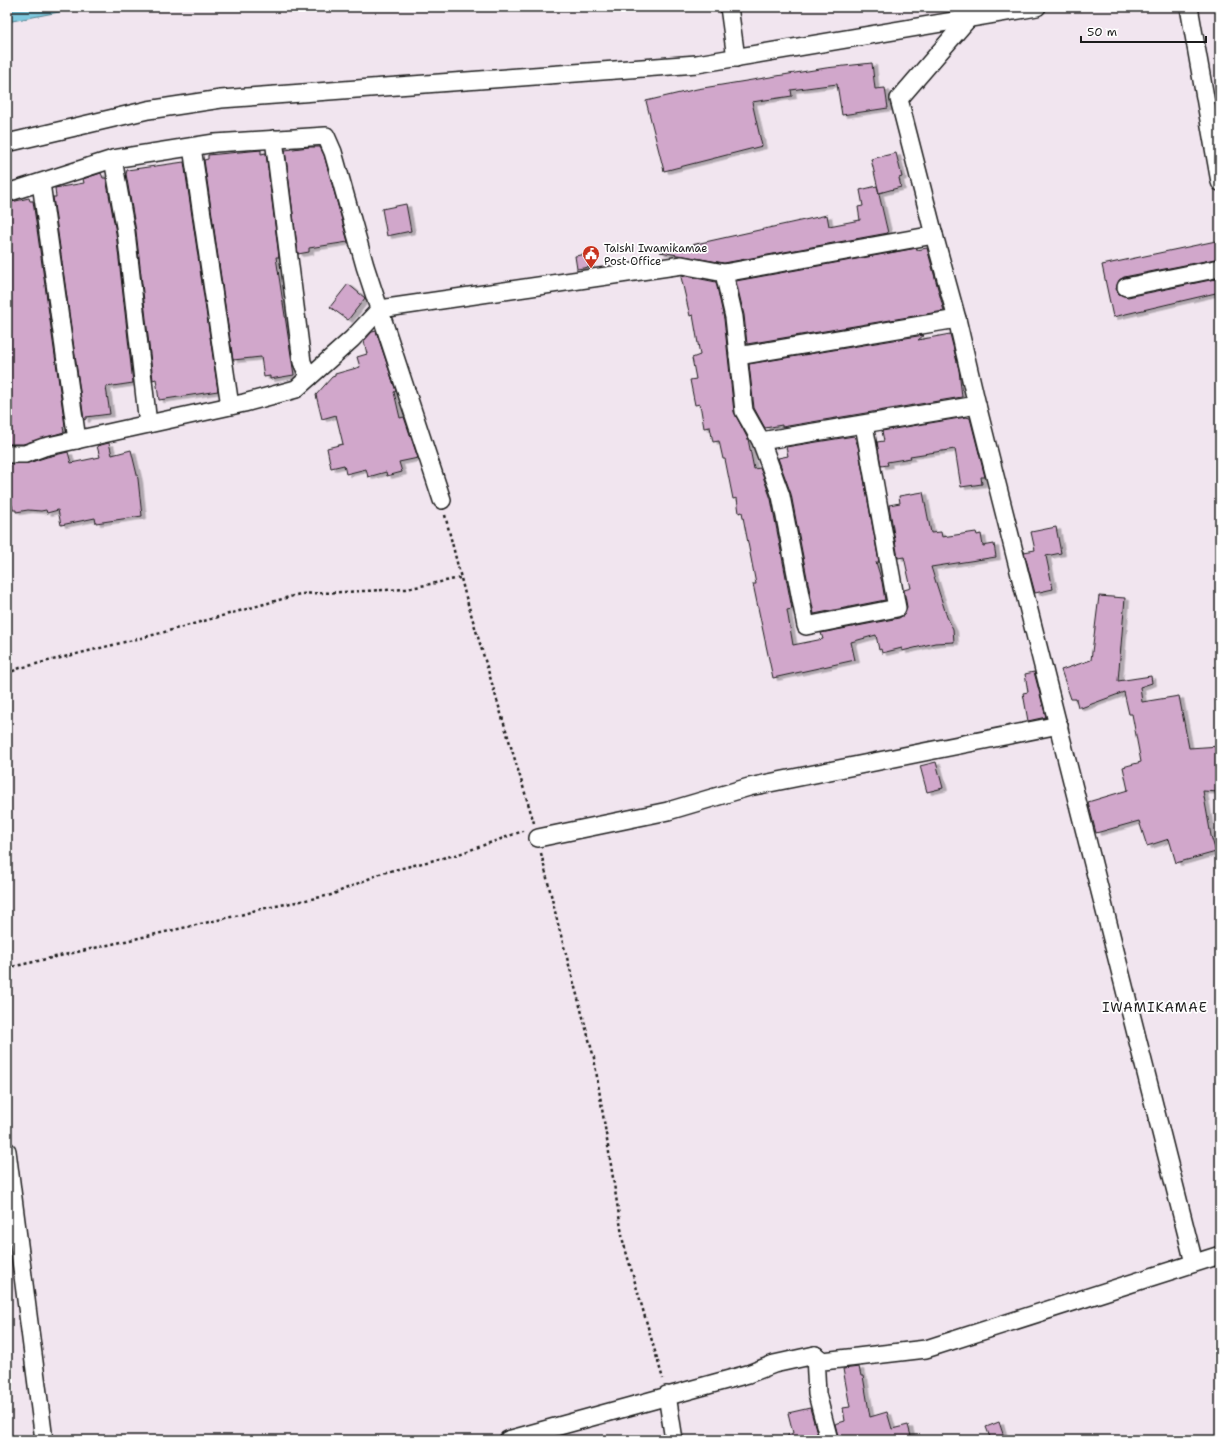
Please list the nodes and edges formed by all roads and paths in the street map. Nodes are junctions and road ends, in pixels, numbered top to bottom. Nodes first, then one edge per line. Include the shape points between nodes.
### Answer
1 (729, 7) edge
2 (1037, 7) edge
3 (1189, 7) edge
4 (968, 19) junction
5 (736, 58) junction
6 (274, 139) junction
7 (7, 143) edge
8 (192, 147) junction
9 (114, 159) junction
10 (1220, 182) edge
11 (41, 183) junction
12 (7, 193) edge
13 (934, 235) junction
14 (1220, 268) edge
15 (724, 273) junction
16 (1126, 288) dead end
17 (380, 309) junction
18 (957, 319) junction
19 (738, 356) junction
20 (309, 377) junction
21 (977, 405) junction
22 (230, 406) junction
23 (148, 424) junction
24 (864, 425) junction
25 (77, 440) junction
26 (761, 441) junction
27 (7, 454) edge
28 (442, 500) joint
29 (460, 578) junction
30 (7, 674) edge
31 (1059, 725) junction
32 (536, 832) junction
33 (7, 968) edge
34 (7, 1151) edge
35 (1220, 1255) edge
36 (1194, 1263) junction
37 (815, 1355) junction
38 (667, 1395) junction
39 (44, 1440) edge
40 (508, 1440) edge
41 (674, 1440) edge
42 (829, 1440) edge

1 - 5 street
2 - 4 street
3 - 10 street
4 - 5 street
4 - 13 street via 899,100
5 - 7 street via 697,64 221,99 148,110
6 - 8 street
6 - 17 street via 326,136 334,152 365,266
6 - 20 street via 302,362
8 - 9 street
8 - 22 street
9 - 11 street
9 - 23 street via 126,232
11 - 12 street
11 - 25 street
13 - 15 street
13 - 18 street
14 - 16 street
15 - 17 street via 682,265
15 - 19 street via 734,317
17 - 20 street via 352,339
17 - 28 street
18 - 19 street
18 - 21 street
19 - 26 street via 744,411
20 - 22 street via 296,389
21 - 24 street
21 - 31 street
22 - 23 street
23 - 25 street
24 - 26 street
24 - 26 street via 897,608 806,626 781,496
25 - 27 street via 25,454
28 - 29 path
29 - 30 path via 406,589 300,594 20,668
29 - 32 path
31 - 32 street via 749,786 668,811
31 - 36 street
32 - 33 path via 382,873 331,895
32 - 38 path via 594,1058 623,1241
34 - 39 street
35 - 36 street
36 - 37 street via 926,1349 823,1361
37 - 38 street via 774,1364 748,1374
37 - 42 street via 817,1394
38 - 40 street
38 - 41 street

